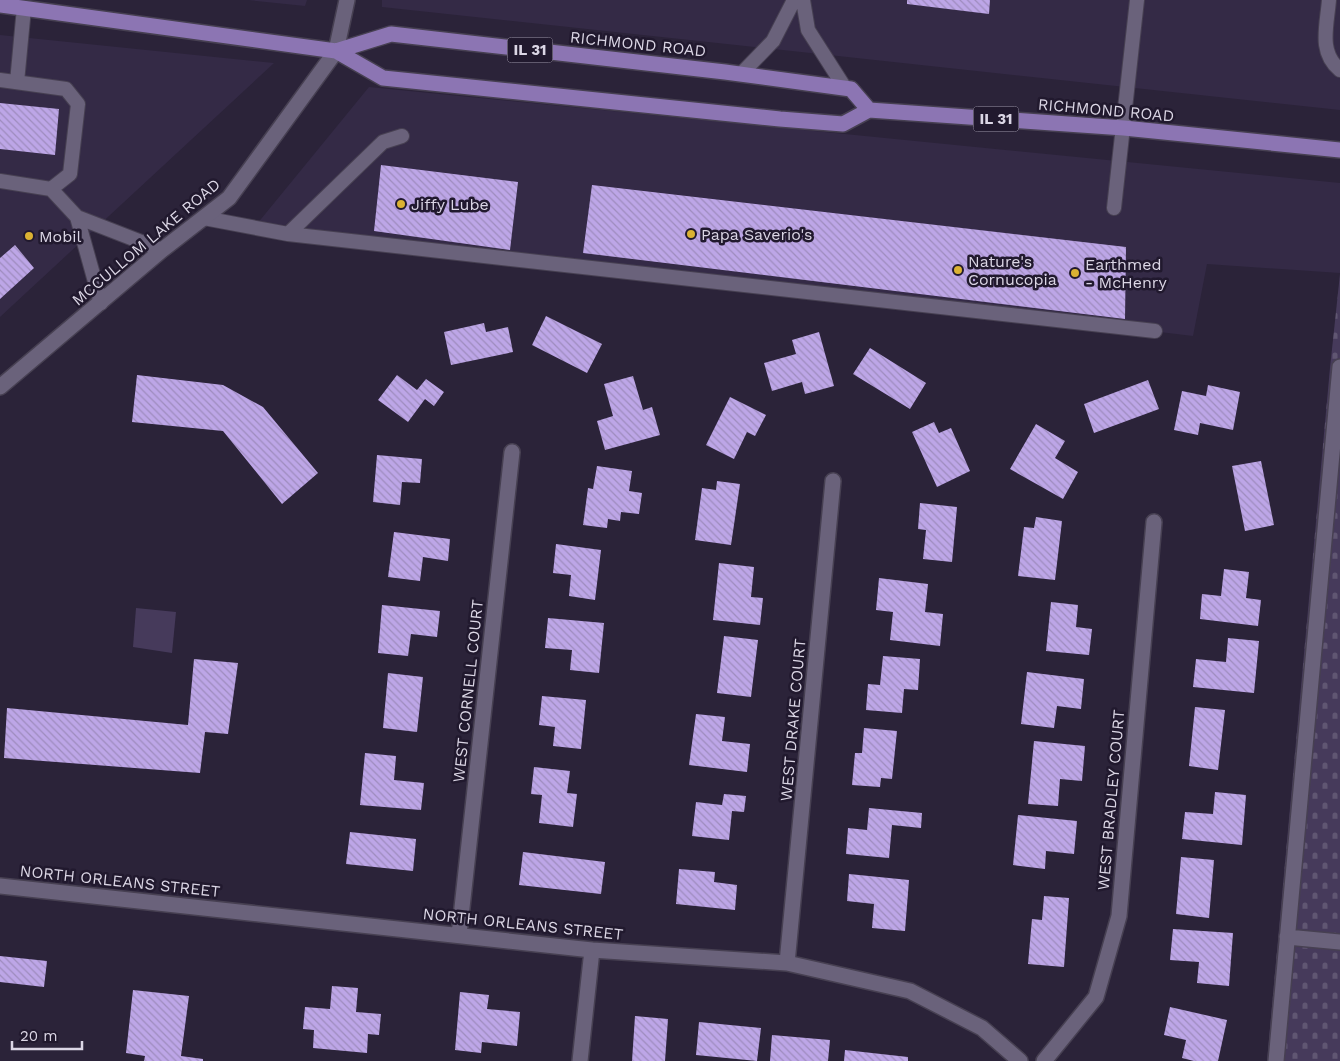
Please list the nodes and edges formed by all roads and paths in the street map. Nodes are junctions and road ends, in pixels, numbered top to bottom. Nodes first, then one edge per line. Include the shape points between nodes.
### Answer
1 (347, 0) edge
2 (794, 0) edge
3 (803, 0) edge
4 (1137, 0) edge
5 (1329, 0) edge
6 (0, 6) edge
7 (24, 8) junction
8 (336, 51) junction
9 (1340, 70) edge
10 (741, 74) junction
11 (0, 80) edge
12 (17, 82) junction
13 (844, 88) junction
14 (869, 110) junction
15 (1124, 128) junction
16 (402, 136) dead end
17 (1340, 150) edge
18 (0, 181) edge
19 (51, 189) junction
20 (1114, 208) dead end
21 (77, 217) junction
22 (204, 218) junction
23 (288, 234) junction
24 (162, 250) junction
25 (102, 303) junction
26 (1155, 332) dead end
27 (1340, 367) edge
28 (0, 387) edge
29 (512, 452) dead end
30 (833, 481) dead end
31 (1154, 522) dead end
32 (0, 886) edge
33 (459, 935) junction
34 (1287, 937) junction
35 (1340, 942) edge
36 (592, 950) junction
37 (787, 963) junction
38 (580, 1061) edge
39 (1020, 1061) edge
40 (1044, 1061) edge
41 (1276, 1061) edge

1 - 8 street, MCCULLOM LAKE ROAD
2 - 10 lane via 773,41
3 - 13 lane via 808,30
4 - 15 lane
5 - 9 lane via 1325,43 1329,61
6 - 7 main road, RICHMOND ROAD / IL 31
7 - 8 main road, RICHMOND ROAD / IL 31
7 - 12 lane
8 - 10 main road, RICHMOND ROAD / IL 31 via 391,34
8 - 14 main road, RICHMOND ROAD / IL 31 via 383,78 843,124
8 - 22 street, MCCULLOM LAKE ROAD via 229,198
10 - 13 main road, RICHMOND ROAD / IL 31
11 - 12 lane
12 - 19 lane via 66,90 78,104 70,174
13 - 14 main road via 851,89
14 - 15 main road, RICHMOND ROAD / IL 31
15 - 17 main road, RICHMOND ROAD / IL 31
15 - 20 lane
16 - 23 lane via 383,142
18 - 19 lane
19 - 21 lane
21 - 24 lane
21 - 25 lane
22 - 23 lane
22 - 24 street, MCCULLOM LAKE ROAD
23 - 26 lane
24 - 25 street, MCCULLOM LAKE ROAD
25 - 28 street, MCCULLOM LAKE ROAD
27 - 34 street
29 - 33 street, WEST CORNELL COURT
30 - 37 street, WEST DRAKE COURT
31 - 40 street, WEST BRADLEY COURT via 1118,916 1096,997
32 - 33 street, NORTH ORLEANS STREET
33 - 36 street, NORTH ORLEANS STREET
34 - 35 street
34 - 41 street
36 - 37 street, NORTH ORLEANS STREET
36 - 38 street
37 - 39 street, NORTH ORLEANS STREET via 910,991 982,1028

